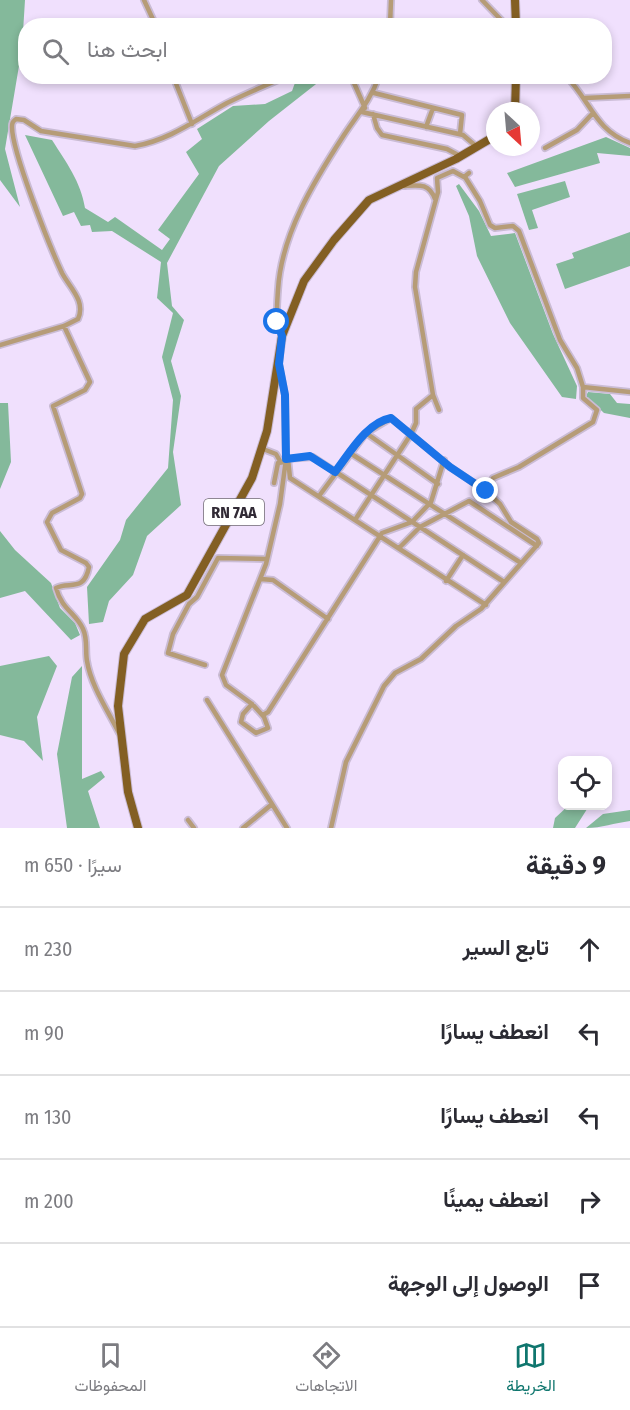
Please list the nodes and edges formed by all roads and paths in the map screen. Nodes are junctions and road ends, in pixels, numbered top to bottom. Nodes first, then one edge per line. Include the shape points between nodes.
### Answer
1 (144, 0) edge
2 (391, 0) edge
3 (482, 0) edge
4 (515, 0) edge
5 (152, 18) edge
6 (390, 18) edge
7 (499, 18) edge
8 (516, 18) edge
9 (176, 84) edge
10 (269, 84) edge
11 (354, 84) edge
12 (377, 84) edge
13 (516, 84) edge
14 (573, 84) edge
15 (374, 93) junction
16 (630, 96) edge
17 (585, 98) junction
18 (515, 102) edge
19 (433, 108) junction
20 (363, 110) junction
21 (593, 113) junction
22 (373, 114) junction
23 (192, 124) junction
24 (426, 127) junction
25 (460, 134) junction
26 (486, 142) edge
27 (630, 143) edge
28 (477, 147) junction
29 (545, 148) dead end
30 (460, 156) junction
31 (398, 186) junction
32 (436, 200) junction
33 (64, 326) junction
34 (282, 336) junction
35 (0, 345) edge
36 (279, 364) junction
37 (583, 387) junction
38 (630, 393) edge
39 (433, 395) junction
40 (440, 410) dead end
41 (366, 433) junction
42 (411, 434) junction
43 (263, 449) junction
44 (350, 453) junction
45 (397, 456) junction
46 (285, 460) junction
47 (444, 460) junction
48 (335, 472) junction
49 (384, 476) junction
50 (274, 483) dead end
51 (438, 484) junction
52 (486, 491) junction
53 (371, 495) junction
54 (319, 496) junction
55 (428, 505) junction
56 (444, 514) junction
57 (355, 520) junction
58 (412, 522) junction
59 (420, 527) junction
60 (380, 536) junction
61 (537, 546) junction
62 (399, 548) junction
63 (463, 555) junction
64 (266, 560) junction
65 (521, 563) junction
66 (261, 579) junction
67 (446, 580) junction
68 (504, 582) junction
69 (190, 598) junction
70 (486, 604) junction
71 (328, 619) junction
72 (205, 664) dead end
73 (207, 699) dead end
74 (252, 704) junction
75 (263, 715) junction
76 (122, 738) junction
77 (271, 805) junction
78 (188, 820) dead end
79 (138, 828) edge
80 (194, 828) edge
81 (243, 828) edge
82 (287, 828) edge
83 (331, 828) edge

1 - 5 street
2 - 6 street
3 - 7 street
4 - 8 main road
9 - 23 street
10 - 23 street
11 - 20 street
12 - 15 street
13 - 18 main road
14 - 17 street
15 - 19 street
15 - 20 street
16 - 17 street
17 - 21 street
19 - 24 street
19 - 25 street via 462,115
20 - 22 street
20 - 34 street via 316,183 284,251 277,303
21 - 27 street via 615,138
21 - 29 street via 577,130
22 - 24 street
22 - 30 street via 382,135 447,149
23 - 33 street via 150,144 135,146 41,131 20,118 12,123 16,149 50,244 80,306 78,319
24 - 25 street
25 - 28 street
26 - 28 main road, RN 7AA
28 - 30 main road, RN 7AA
30 - 31 main road, RN 7AA
31 - 32 street via 425,185
31 - 34 main road, RN 7AA via 358,209 317,261 295,300
32 - 37 street via 439,175 453,171 467,175 490,225 513,226 519,231 560,340
32 - 39 street via 415,287
33 - 35 street
33 - 76 street via 90,382 85,390 53,406 82,494 52,513 47,522 61,550 89,567 77,585 56,588 66,610 83,627 87,661
34 - 36 main road, RN 7AA
36 - 43 main road, RN 7AA
36 - 46 street via 285,395
37 - 38 street
37 - 52 street via 583,398 597,410 593,422 519,467 493,478
39 - 40 street
39 - 42 street via 416,410
41 - 42 street via 389,418
41 - 44 street
41 - 45 street
42 - 45 street
42 - 47 street
43 - 46 street
43 - 69 main road, RN 7AA
44 - 48 street
44 - 49 street
45 - 49 street
45 - 51 street
46 - 48 street via 310,456
46 - 50 street via 274,474
46 - 54 street via 290,477
46 - 64 street via 280,504
47 - 51 street
47 - 52 street
48 - 53 street
48 - 54 street
49 - 53 street
49 - 55 street
51 - 55 street
52 - 61 street via 509,520 537,539
53 - 57 street
53 - 58 street
54 - 57 street
55 - 56 street
55 - 58 street
56 - 59 street
56 - 61 street via 472,501
56 - 65 street
57 - 60 street
58 - 59 street
58 - 60 street
59 - 62 street
59 - 63 street
60 - 62 street
60 - 71 street
61 - 65 street
62 - 67 street
63 - 67 street
63 - 68 street
64 - 66 street
64 - 69 street via 218,558 197,597
65 - 68 street
66 - 71 street via 273,580
66 - 74 street via 222,675 225,684
67 - 70 street
68 - 70 street
69 - 72 street via 168,652
69 - 76 main road via 145,619 124,654 118,706
70 - 83 street via 384,686 346,762
71 - 75 street
73 - 77 street
74 - 75 street
74 - 75 street via 243,714 243,725 255,733 267,728
76 - 79 main road via 128,792
77 - 81 street
77 - 82 street
78 - 80 street

